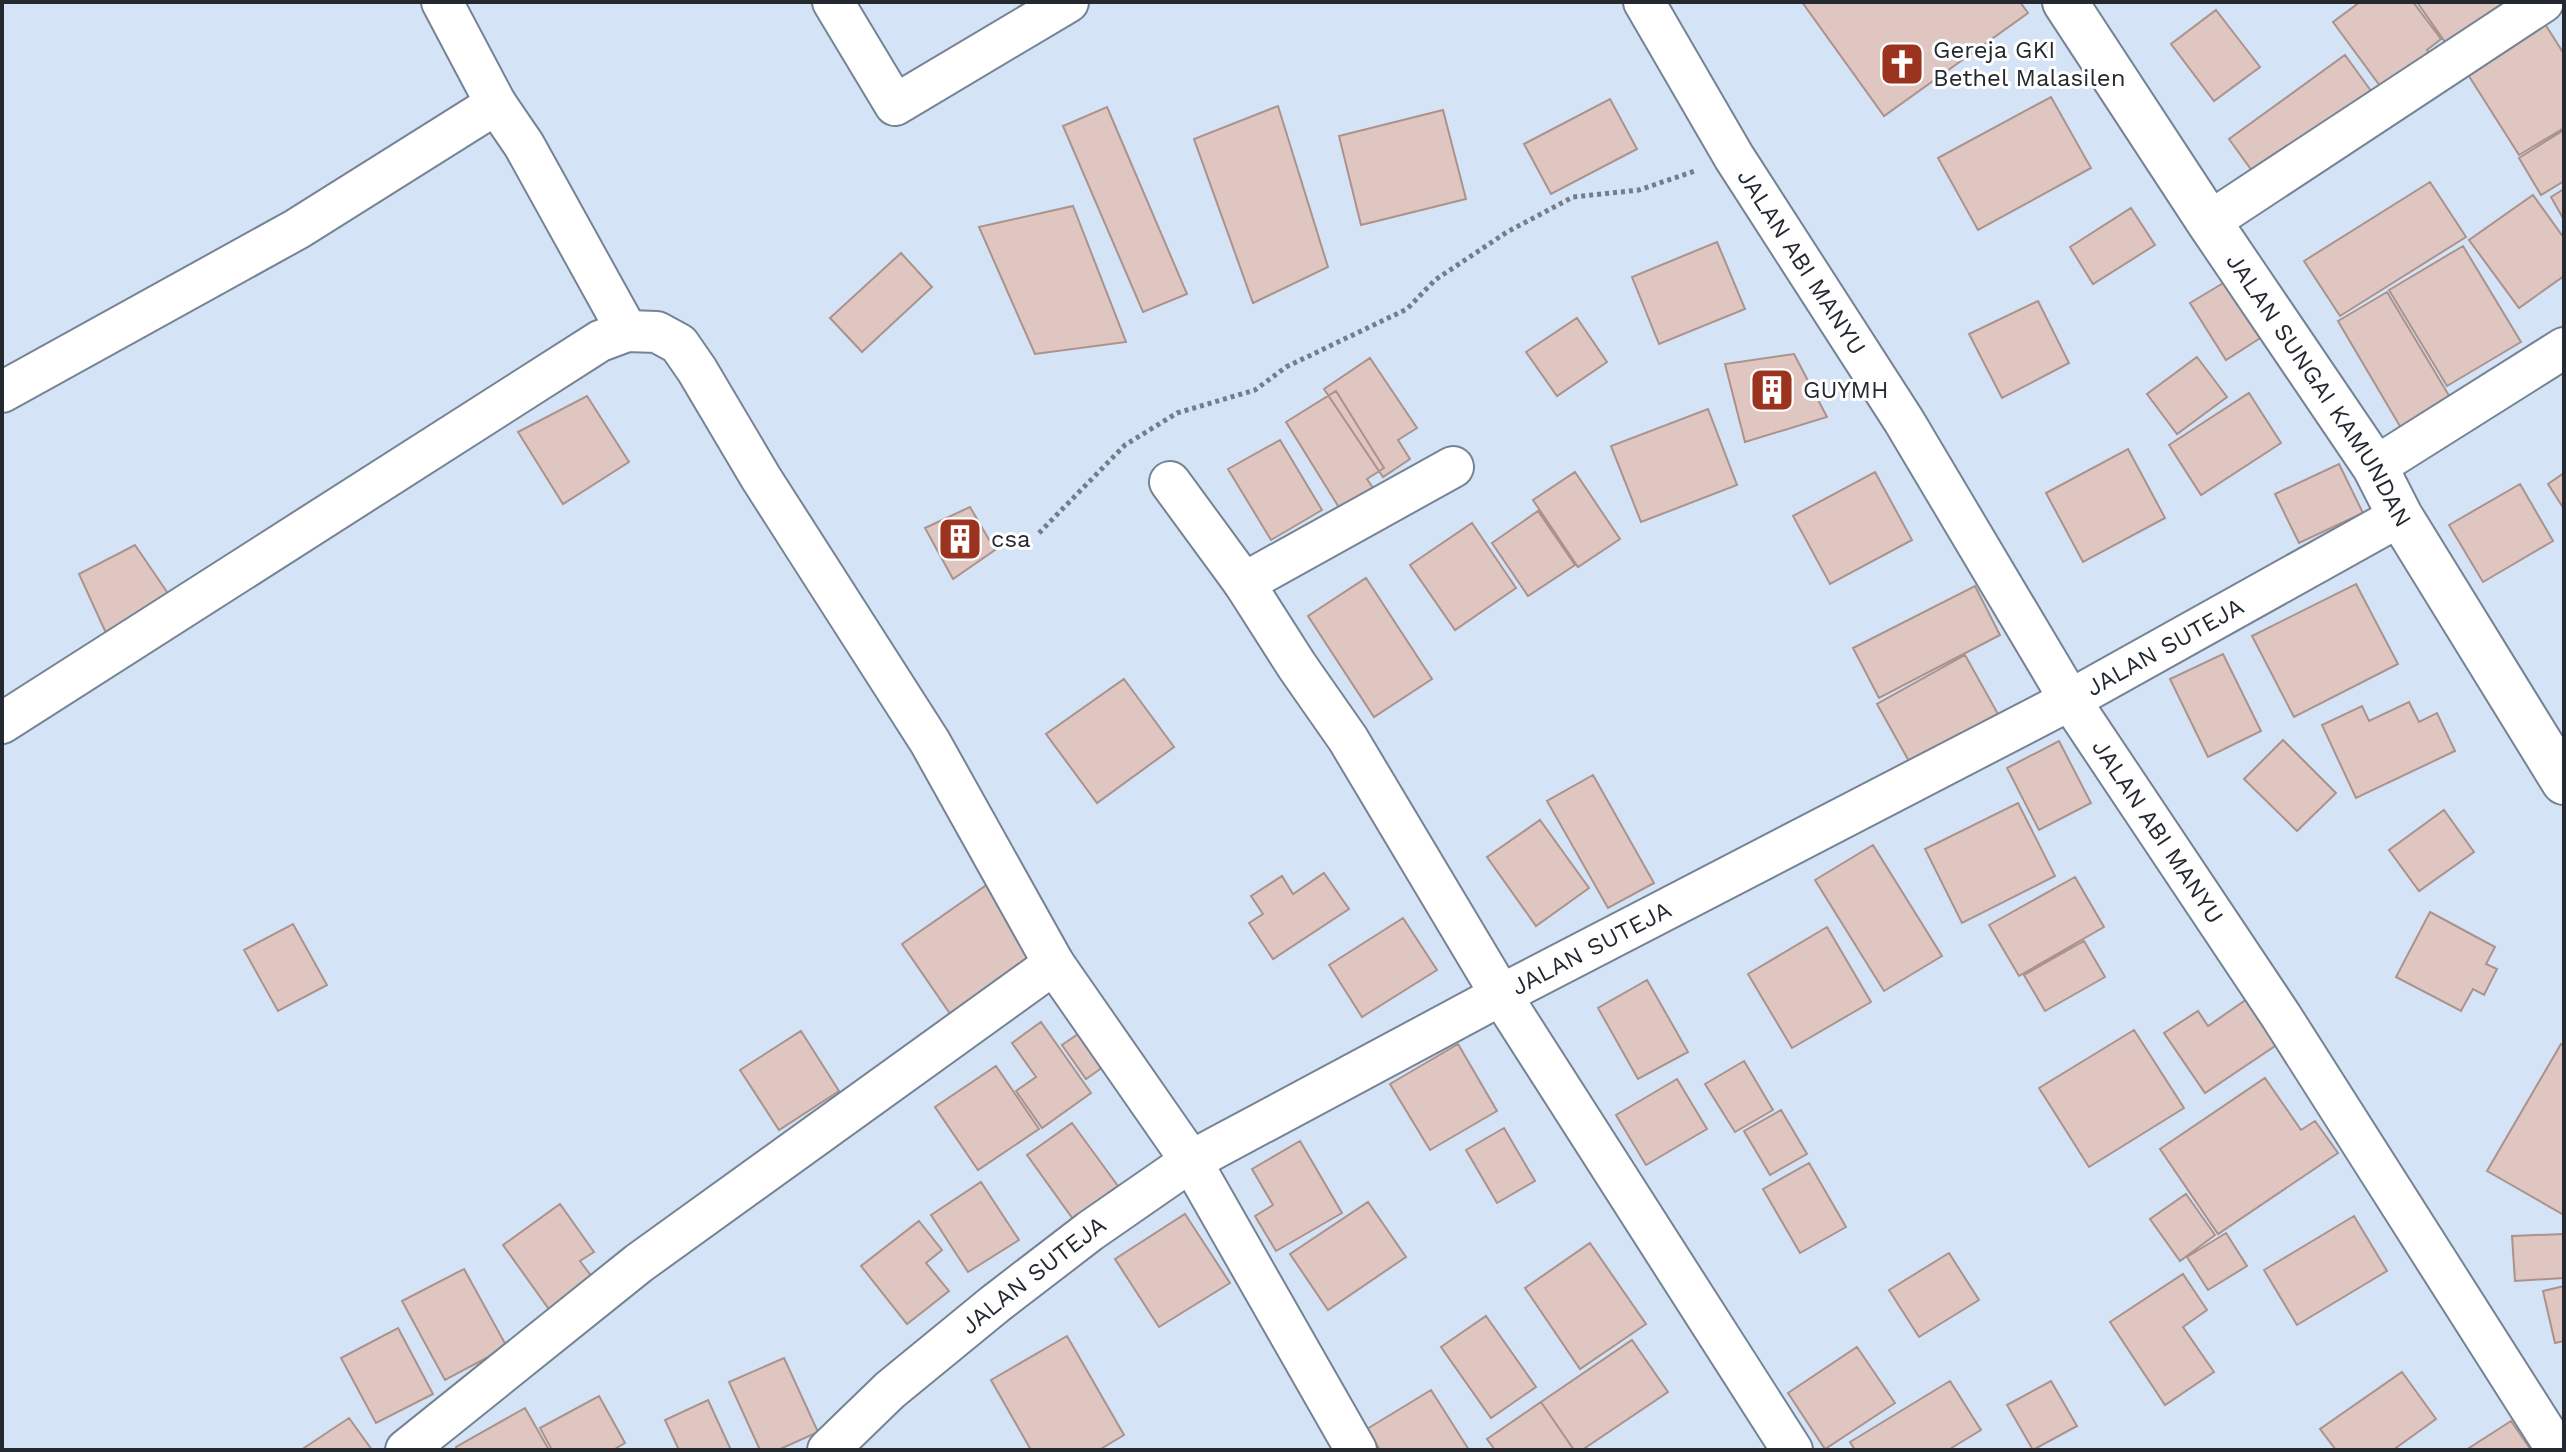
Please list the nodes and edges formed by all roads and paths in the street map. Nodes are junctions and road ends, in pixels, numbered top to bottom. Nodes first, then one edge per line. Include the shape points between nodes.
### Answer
1 (442, 2) edge
2 (833, 2) edge
3 (1068, 2) edge
4 (1644, 2) edge
5 (2065, 2) edge
6 (2543, 2) edge
7 (496, 104) junction
8 (1734, 157) junction
9 (2209, 222) junction
10 (627, 331) junction
11 (2564, 348) edge
12 (2, 392) edge
13 (1453, 467) dead end
14 (2375, 467) junction
15 (1170, 482) dead end
16 (2400, 516) junction
17 (1039, 533) dead end
18 (1244, 583) junction
19 (2070, 700) junction
20 (2, 723) edge
21 (2564, 782) edge
22 (1054, 964) junction
23 (1501, 995) junction
24 (1191, 1161) junction
25 (406, 1450) edge
26 (828, 1450) edge
27 (1356, 1450) edge
28 (1792, 1450) edge
29 (2557, 1450) edge

1 - 7 street
2 - 3 street via 895,105
4 - 8 street, JALAN ABI MANYU
5 - 9 main road, JALAN SUNGAI KAMUNDAN
6 - 9 street
7 - 10 street
7 - 12 street via 297,229
8 - 17 path via 1639,190 1573,197 1507,232 1435,280 1407,309 1286,367 1255,390 1177,413 1125,445
8 - 19 street, JALAN ABI MANYU via 1904,421
9 - 14 main road, JALAN SUNGAI KAMUNDAN
10 - 20 street via 600,341
10 - 22 street via 657,332 679,344 697,370 930,742
11 - 14 street
13 - 18 street
14 - 16 main road, JALAN SUNGAI KAMUNDAN
15 - 18 street
16 - 19 street, JALAN SUTEJA
16 - 21 main road, JALAN SUNGAI KAMUNDAN
18 - 23 street via 1348,739
19 - 23 street, JALAN SUTEJA
19 - 29 street, JALAN ABI MANYU via 2281,1016
22 - 24 street
22 - 25 street via 639,1263
23 - 24 street, JALAN SUTEJA
23 - 28 street
24 - 26 street, JALAN SUTEJA via 995,1304 890,1390
24 - 27 street

